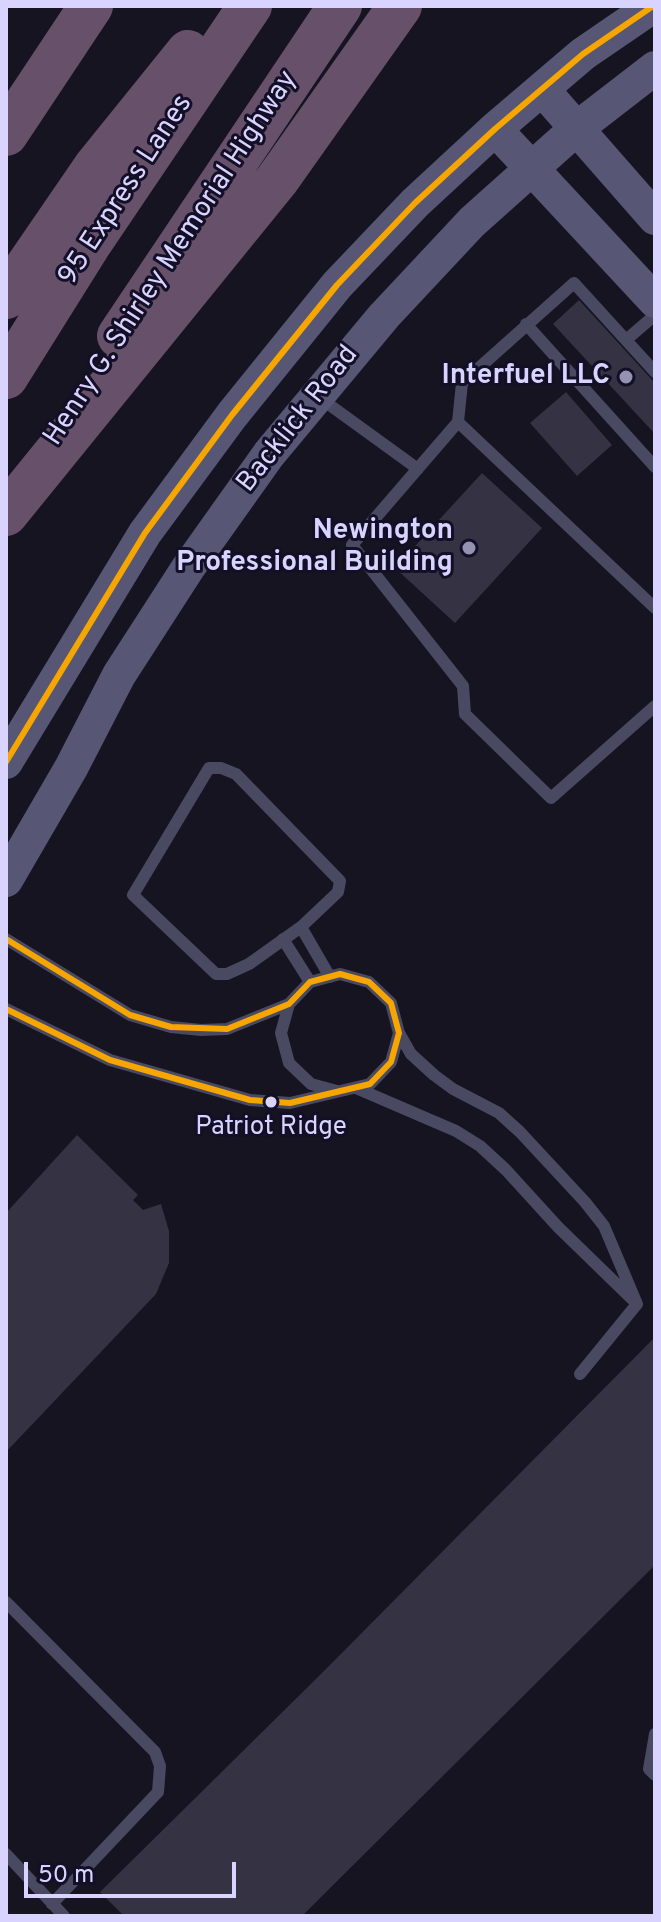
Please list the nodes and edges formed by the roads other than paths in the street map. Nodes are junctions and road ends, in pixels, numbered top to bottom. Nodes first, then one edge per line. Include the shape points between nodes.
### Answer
1 (91, 6) edge
2 (225, 6) edge
3 (250, 6) edge
4 (340, 6) edge
5 (400, 6) edge
6 (653, 6) edge
7 (655, 68) edge
8 (542, 89) junction
9 (495, 129) junction
10 (576, 129) junction
11 (6, 134) edge
12 (531, 167) junction
13 (655, 218) edge
14 (6, 297) edge
15 (655, 301) edge
16 (655, 315) edge
17 (526, 324) junction
18 (626, 340) junction
19 (655, 372) edge
20 (6, 377) edge
21 (316, 395) junction
22 (458, 422) junction
23 (655, 467) edge
24 (418, 469) junction
25 (6, 514) edge
26 (655, 608) edge
27 (655, 706) edge
28 (6, 762) edge
29 (6, 880) edge
30 (301, 927) junction
31 (6, 939) edge
32 (283, 939) junction
33 (330, 977) junction
34 (310, 982) junction
35 (289, 1004) junction
36 (6, 1009) edge
37 (399, 1033) junction
38 (356, 1088) junction
39 (340, 1092) junction
40 (637, 1304) junction
41 (580, 1374) dead end
42 (6, 1602) edge
43 (655, 1734) edge
44 (655, 1775) edge
45 (6, 1854) edge
46 (52, 1904) junction
47 (64, 1916) edge

1 - 11 highway
2 - 14 highway via 96,166
3 - 20 highway, 95 Express Lanes
4 - 25 highway, Henry G. Shirley Memorial Highway
5 - 25 highway via 277,180
6 - 8 main road, Backlick Road
7 - 10 main road, Backlick Road
8 - 9 main road, Backlick Road
8 - 10 main road
9 - 12 main road
9 - 28 main road, Backlick Road via 377,241 232,415 145,533
10 - 12 main road, Backlick Road
10 - 13 main road
12 - 15 main road
12 - 21 main road, Backlick Road via 429,267
16 - 18 lane
17 - 18 lane via 574,283
17 - 22 lane via 462,383
17 - 23 lane
18 - 19 lane
21 - 24 lane
21 - 29 main road, Backlick Road via 154,620
22 - 24 lane
22 - 26 lane
24 - 27 lane via 352,545 463,686 465,714 551,798
30 - 32 lane
30 - 32 lane via 338,892 340,881 236,774 209,768 133,895 216,974 249,964
30 - 33 lane
31 - 35 lane via 130,1015 171,1027 227,1029
32 - 34 lane
33 - 34 lane
33 - 37 lane via 340,974 369,982 391,1003
34 - 35 lane
35 - 39 lane via 281,1033 289,1063 311,1084
36 - 39 lane via 110,1060 250,1100 290,1103
37 - 38 lane via 391,1062 370,1084
37 - 40 lane via 411,1054 434,1075 499,1113 520,1132 585,1202 604,1226
38 - 39 lane
38 - 40 lane via 480,1146
40 - 41 lane
42 - 46 lane via 155,1752 160,1766 158,1792
43 - 44 lane via 649,1769
45 - 46 lane
46 - 47 lane

